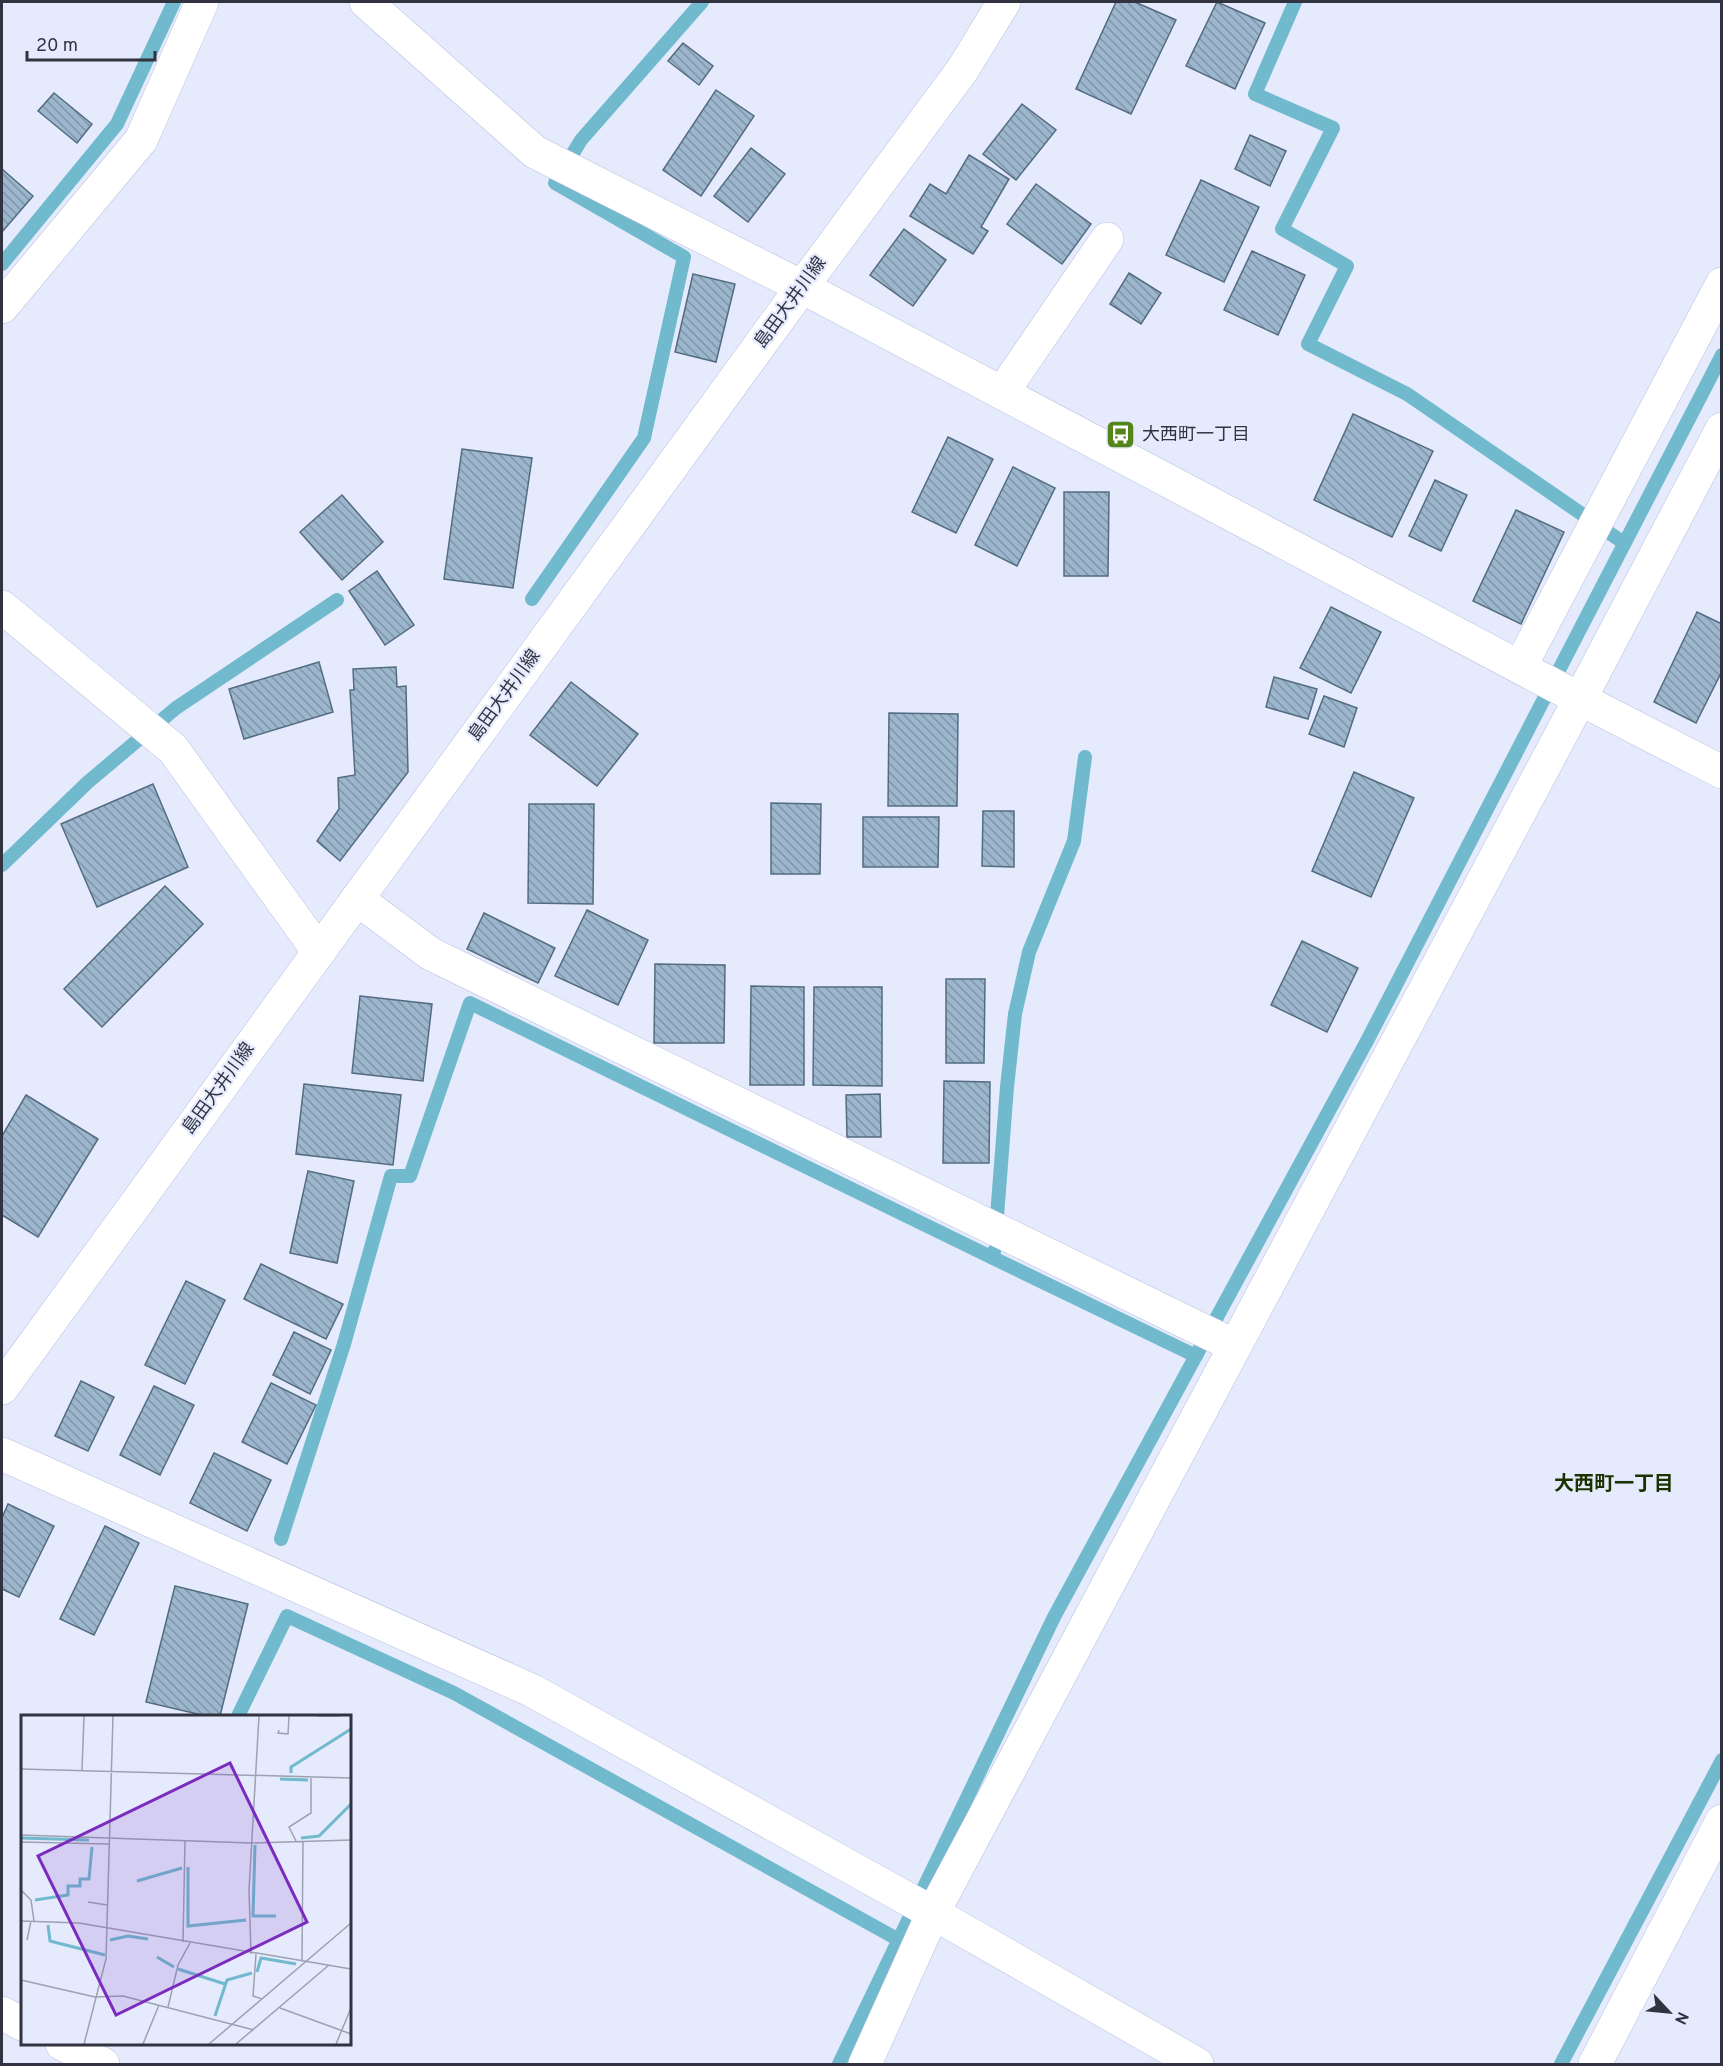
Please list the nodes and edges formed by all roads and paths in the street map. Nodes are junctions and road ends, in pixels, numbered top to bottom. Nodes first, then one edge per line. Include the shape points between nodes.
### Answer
1 (202, 2) edge
2 (366, 2) edge
3 (1004, 2) edge
4 (1107, 239) dead end
5 (1722, 284) edge
6 (802, 286) junction
7 (2, 307) edge
8 (1002, 393) junction
9 (1722, 429) edge
10 (2, 608) edge
11 (1520, 667) junction
12 (1580, 699) junction
13 (1722, 772) edge
14 (357, 899) junction
15 (318, 952) junction
16 (1235, 1346) junction
17 (2, 1388) edge
18 (2, 1454) edge
19 (1722, 1821) edge
20 (933, 1913) junction
21 (2, 2013) edge
22 (21, 2023) edge
23 (66, 2045) edge
24 (103, 2064) edge
25 (865, 2064) edge
26 (1197, 2064) edge
27 (1595, 2064) edge

1 - 7 street via 141,140
2 - 6 street via 535,152
3 - 6 street, 島田大井川線 via 963,69
4 - 8 street
5 - 11 street
6 - 8 street
6 - 14 street, 島田大井川線
8 - 11 street
9 - 12 street
10 - 15 street via 173,749
11 - 12 street
12 - 13 street
12 - 16 street
14 - 15 street, 島田大井川線
14 - 16 street via 431,954
15 - 17 street, 島田大井川線
16 - 20 street
18 - 20 street via 532,1691
19 - 27 street
20 - 25 street
20 - 26 street
21 - 22 street
23 - 24 street

